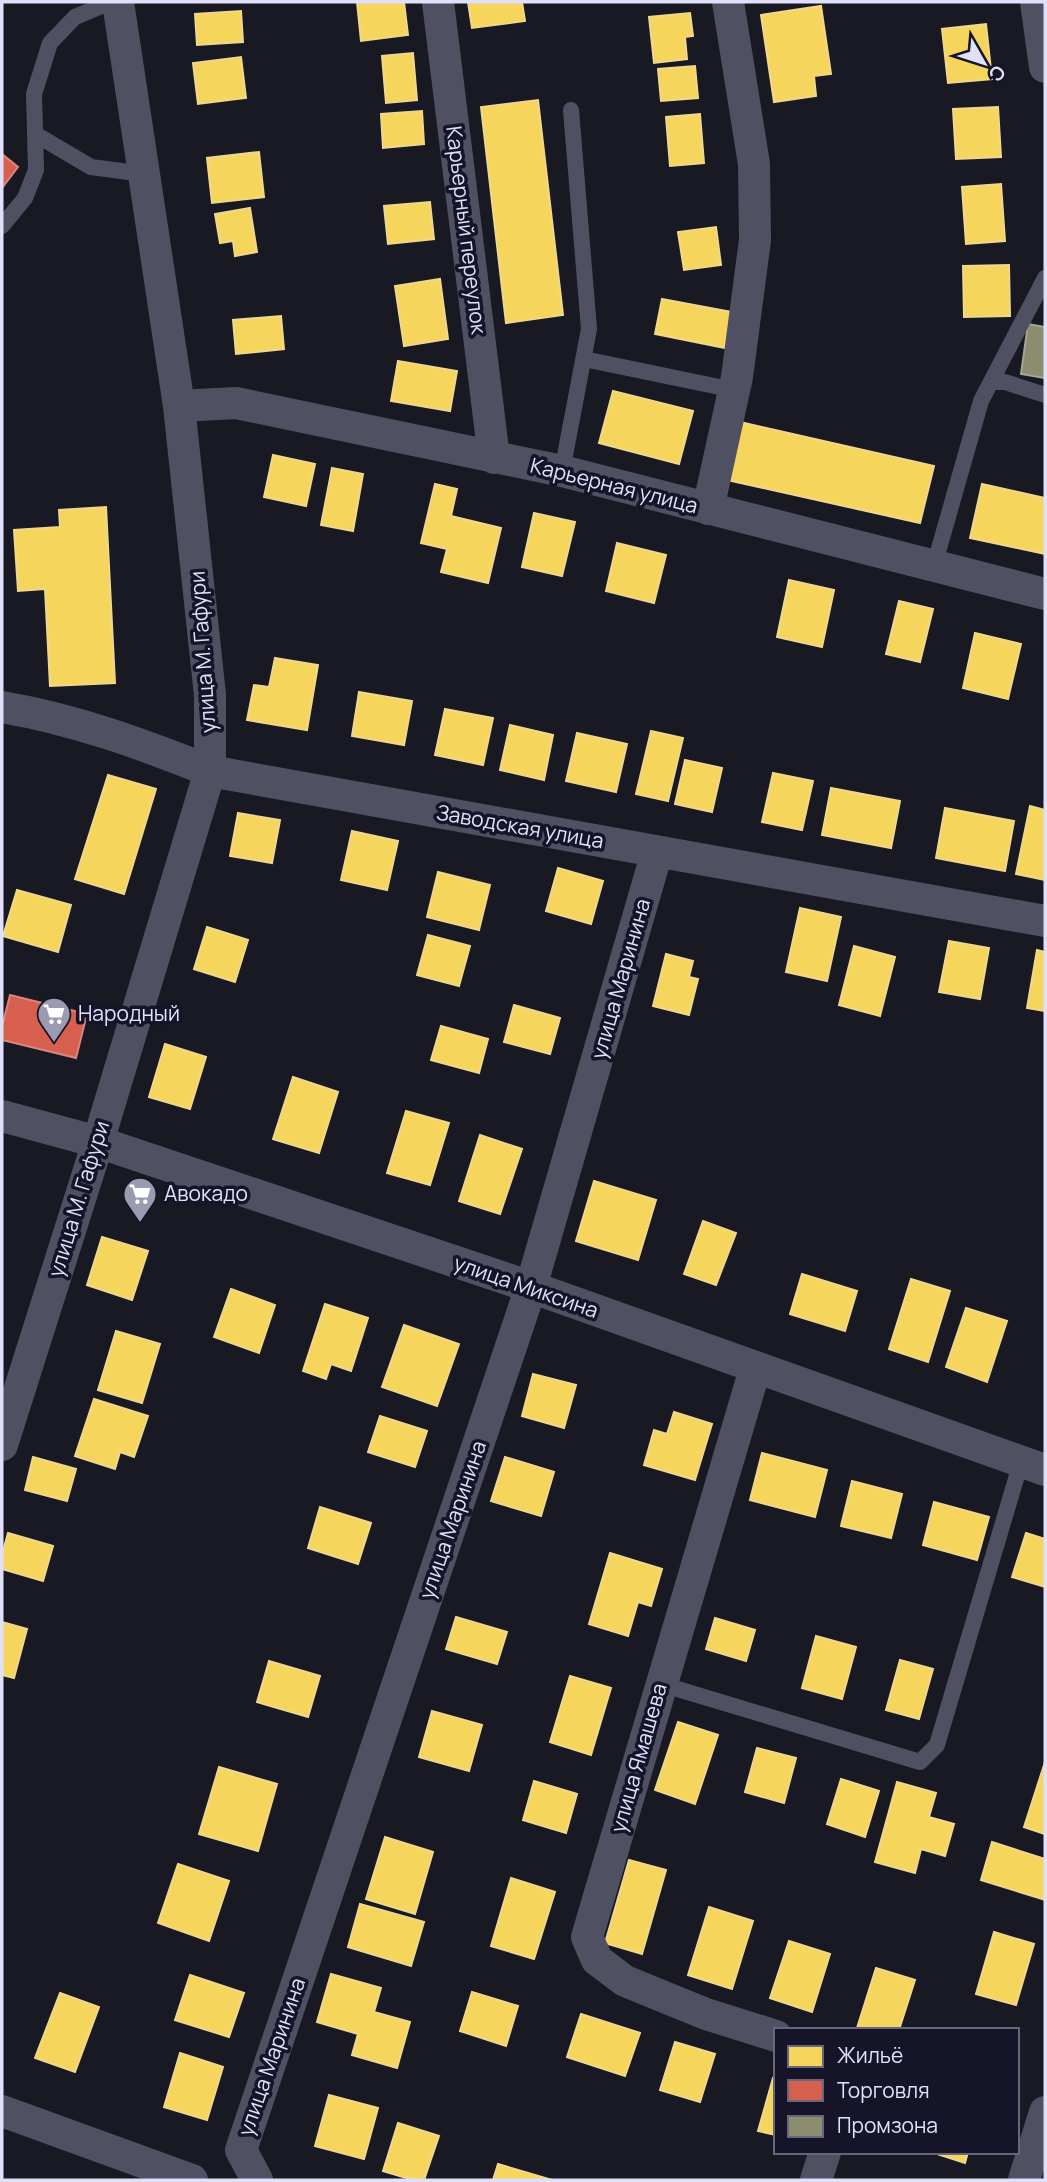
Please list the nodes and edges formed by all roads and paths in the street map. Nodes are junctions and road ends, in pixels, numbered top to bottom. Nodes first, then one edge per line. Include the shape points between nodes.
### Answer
1 (111, 2) edge
2 (118, 2) edge
3 (438, 2) edge
4 (728, 2) edge
5 (1036, 2) edge
6 (1045, 67) edge
7 (571, 110) dead end
8 (35, 134) junction
9 (144, 174) junction
10 (2, 226) edge
11 (1045, 278) edge
12 (1038, 308) edge
13 (584, 359) junction
14 (991, 382) junction
15 (734, 390) junction
16 (1045, 395) edge
17 (179, 407) junction
18 (494, 458) junction
19 (562, 471) junction
20 (708, 509) junction
21 (934, 566) junction
22 (1045, 594) edge
23 (2, 707) edge
24 (209, 771) junction
25 (657, 852) junction
26 (1045, 920) edge
27 (2, 1116) edge
28 (97, 1142) junction
29 (531, 1287) junction
30 (755, 1369) junction
31 (2, 1445) edge
32 (1033, 1466) edge
33 (661, 1684) junction
34 (774, 2035) edge
35 (2, 2111) edge
36 (1045, 2112) edge
37 (824, 2154) edge
38 (192, 2180) edge
39 (257, 2180) edge
40 (816, 2180) edge
41 (1024, 2180) edge

1 - 8 lane via 75,17 50,43 34,94
2 - 9 street, улица М. Гафури
3 - 18 street, Карьерный переулок
4 - 15 street via 754,164 755,240
5 - 6 street
7 - 13 lane via 589,329
8 - 9 lane via 91,167
8 - 10 lane via 36,170 24,198
9 - 17 street, улица М. Гафури
11 - 12 lane
12 - 14 lane
13 - 15 lane
13 - 19 lane
14 - 16 lane
14 - 21 lane via 981,401
15 - 20 street
17 - 18 street, Карьерная улица via 236,403
17 - 24 street, улица М. Гафури via 210,695
18 - 19 street, Карьерная улица
19 - 20 street, Карьерная улица
20 - 21 street, Карьерная улица
21 - 22 street, Карьерная улица
23 - 24 street, Заводская улица via 125,738
24 - 25 street, Заводская улица
24 - 28 street, улица М. Гафури
25 - 26 street, Заводская улица
25 - 29 street, улица Маринина
27 - 28 street, улица Миксина
28 - 29 street, улица Миксина
28 - 31 street, улица М. Гафури
29 - 30 street, улица Миксина
29 - 39 street, улица Маринина via 241,2150
30 - 32 street, улица Миксина
30 - 33 street, улица Ямашева
32 - 33 lane via 937,1745 920,1762
33 - 34 street, улица Ямашева via 587,1937 597,1960 625,1981
35 - 38 street
36 - 41 street
37 - 40 street

